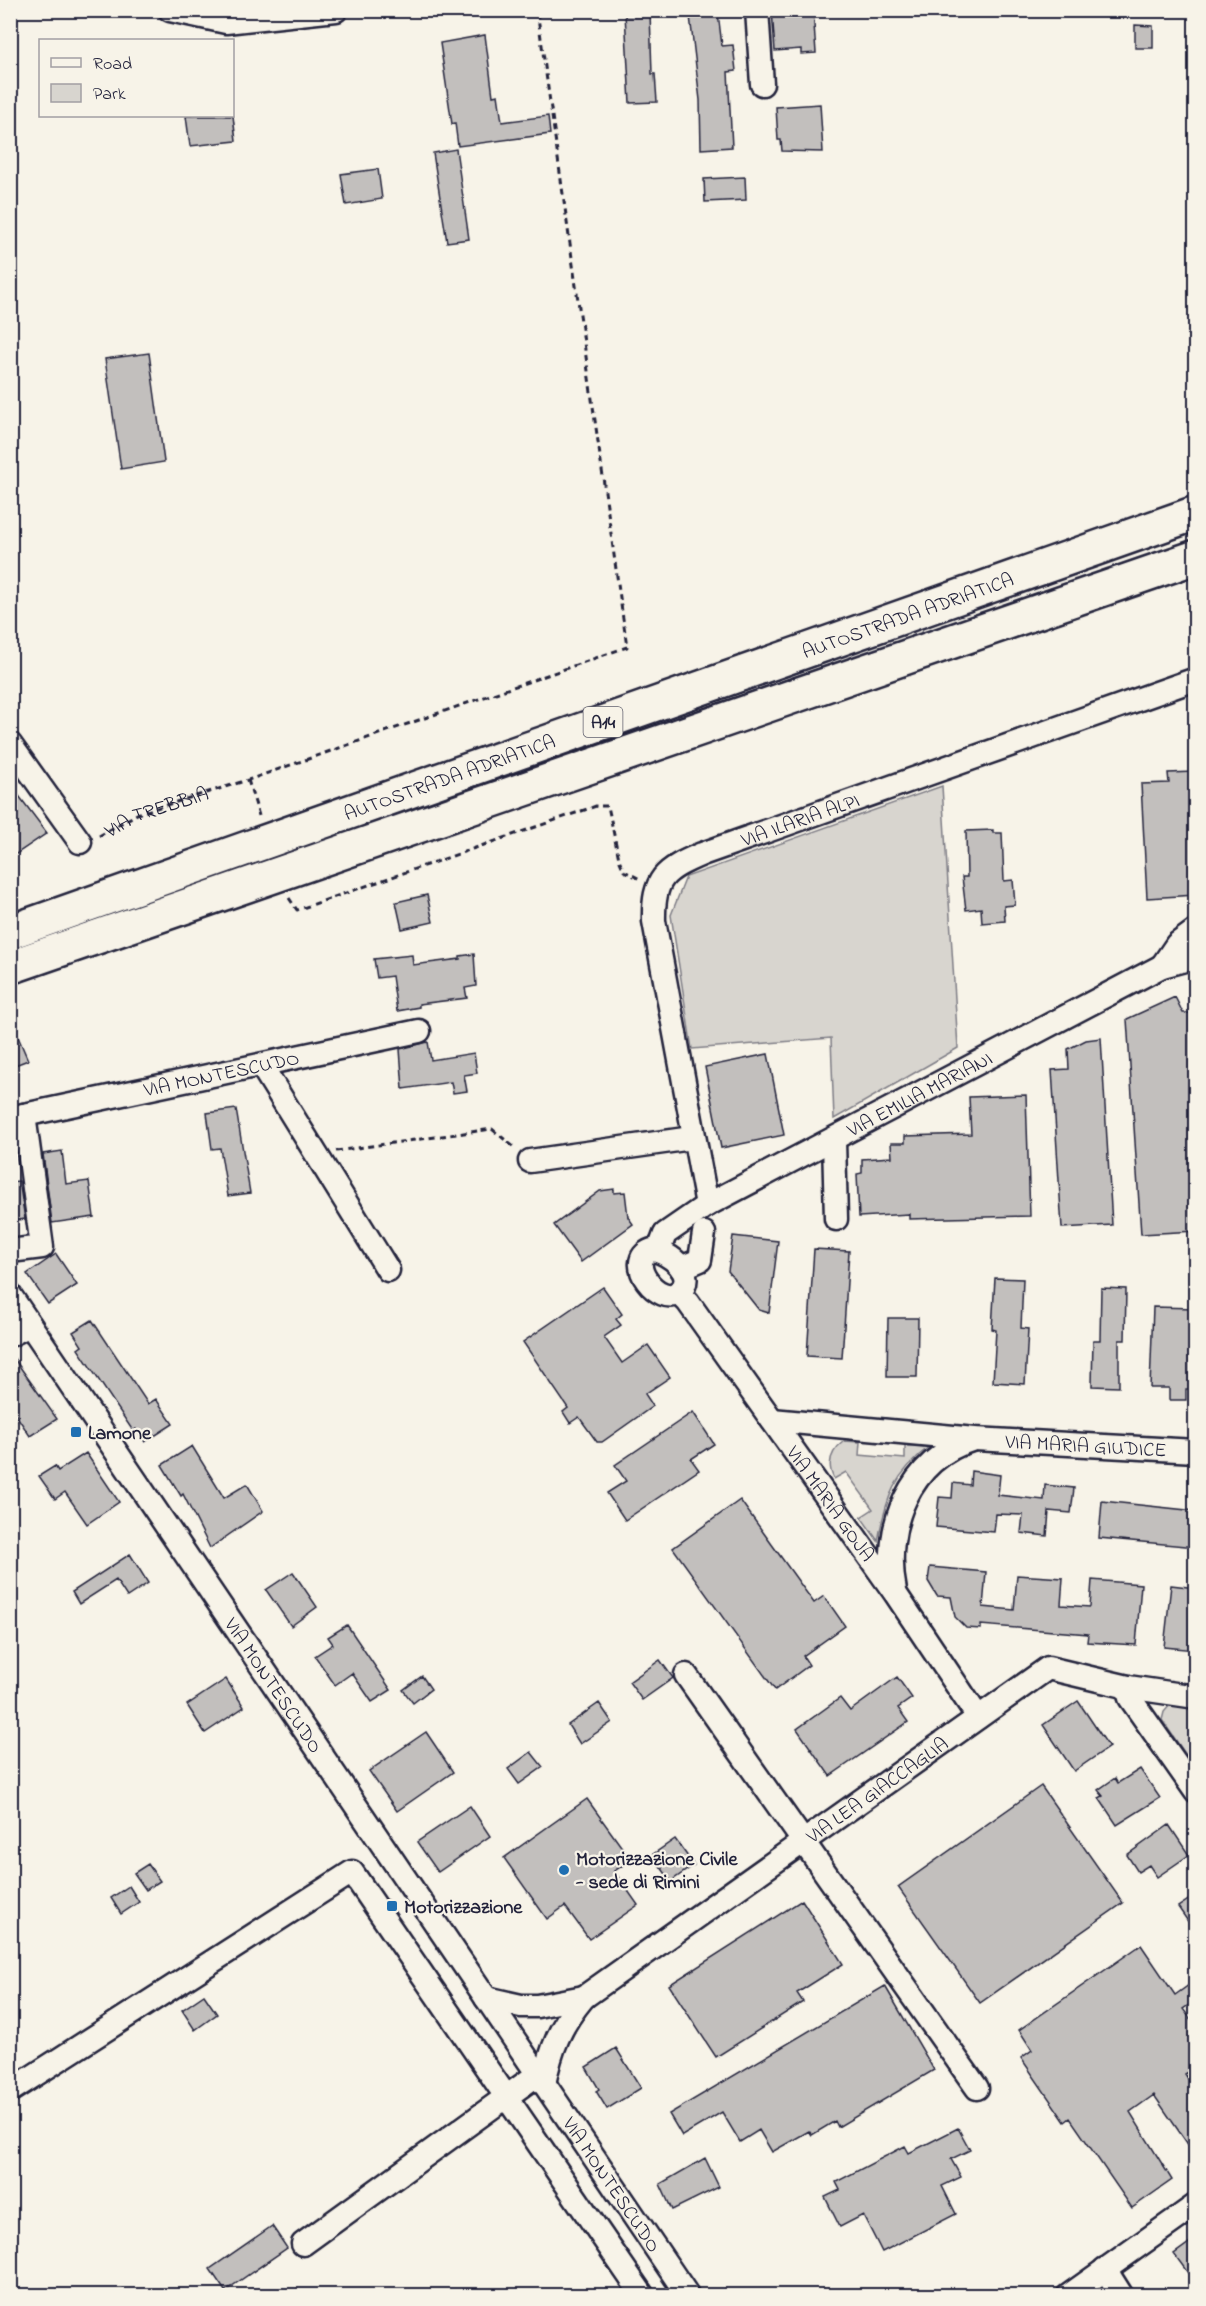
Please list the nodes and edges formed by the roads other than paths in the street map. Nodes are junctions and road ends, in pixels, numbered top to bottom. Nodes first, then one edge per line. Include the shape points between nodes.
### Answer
1 (170, 10) edge
2 (336, 10) edge
3 (757, 10) edge
4 (762, 84) dead end
5 (1196, 513) edge
6 (1196, 557) edge
7 (1196, 679) edge
8 (10, 744) edge
9 (80, 842) road end
10 (1196, 930) edge
11 (10, 932) edge
12 (1196, 957) edge
13 (1162, 966) junction
14 (10, 967) edge
15 (419, 1031) dead end
16 (261, 1065) junction
17 (17, 1116) edge
18 (692, 1138) junction
19 (834, 1140) junction
20 (531, 1161) road end
21 (707, 1205) junction
22 (836, 1219) dead end
23 (704, 1233) dead end
24 (659, 1250) junction
25 (10, 1251) edge
26 (681, 1268) junction
27 (388, 1270) dead end
28 (678, 1292) junction
29 (10, 1295) edge
30 (20, 1330) edge
31 (772, 1420) junction
32 (975, 1439) junction
33 (1196, 1450) edge
34 (895, 1593) junction
35 (686, 1675) dead end
36 (1128, 1687) junction
37 (1196, 1697) edge
38 (978, 1717) junction
39 (1196, 1792) edge
40 (803, 1842) junction
41 (584, 1997) junction
42 (486, 1998) junction
43 (552, 2004) junction
44 (562, 2026) junction
45 (514, 2040) junction
46 (541, 2079) junction
47 (977, 2088) dead end
48 (10, 2091) edge
49 (506, 2097) junction
50 (1196, 2205) edge
51 (303, 2244) dead end
52 (1105, 2270) junction
53 (643, 2295) edge
54 (688, 2295) edge
55 (1068, 2295) edge
56 (1122, 2295) edge

1 - 2 street via 226,22
3 - 4 street
5 - 11 highway, AUTOSTRADA ADRIATICA / A14
6 - 14 highway, AUTOSTRADA ADRIATICA / A14
7 - 18 street, VIA ILARIA ALPI via 702,854 677,864 660,878 653,896 654,921
8 - 9 street, VIA TREBBIA
10 - 13 street via 1177,944
12 - 13 street, VIA EMILIA MARIANI
13 - 19 street, VIA EMILIA MARIANI
15 - 16 street, VIA MONTESCUDO
16 - 17 street, VIA MONTESCUDO
16 - 27 street
17 - 25 street, VIA MONTESCUDO via 42,1247
18 - 20 street
18 - 21 street
19 - 21 street, VIA EMILIA MARIANI
19 - 22 street
21 - 24 street, VIA EMILIA MARIANI via 665,1234
23 - 26 street via 700,1260
24 - 26 street via 668,1253
24 - 28 street via 646,1252 641,1266 643,1276 665,1294
26 - 28 street via 684,1285
28 - 31 street, VIA MARIA GOJA
29 - 30 street, VIA MONTESCUDO
30 - 42 street, VIA MONTESCUDO
31 - 32 street, VIA MARIA GIUDICE
31 - 34 street, VIA MARIA GOJA
32 - 33 street, VIA MARIA GIUDICE
32 - 34 street, VIA MARIA GIUDICE via 934,1459 907,1494 898,1515 891,1554
34 - 38 street, VIA MARIA GOJA
35 - 40 street
36 - 37 street, VIA LEA GIACCAGLIA
36 - 38 street, VIA LEA GIACCAGLIA via 1048,1668
36 - 39 street via 1130,1698
38 - 40 street, VIA LEA GIACCAGLIA
40 - 41 street, VIA LEA GIACCAGLIA
40 - 47 street
41 - 43 street, VIA LEA GIACCAGLIA
41 - 44 street, VIA LEA GIACCAGLIA
42 - 43 street, VIA LEA GIACCAGLIA via 521,2006
42 - 45 street, VIA MONTESCUDO
43 - 45 street, VIA LEA GIACCAGLIA via 524,2026
44 - 45 street, VIA LEA GIACCAGLIA via 536,2039
44 - 46 street, VIA LEA GIACCAGLIA
45 - 46 street, VIA MONTESCUDO
46 - 49 street
46 - 54 street, VIA MONTESCUDO
48 - 49 street, VIA MONTESCUDO via 352,1872
49 - 51 street
49 - 53 street, VIA MONTESCUDO
50 - 52 street
52 - 55 street
52 - 56 street

